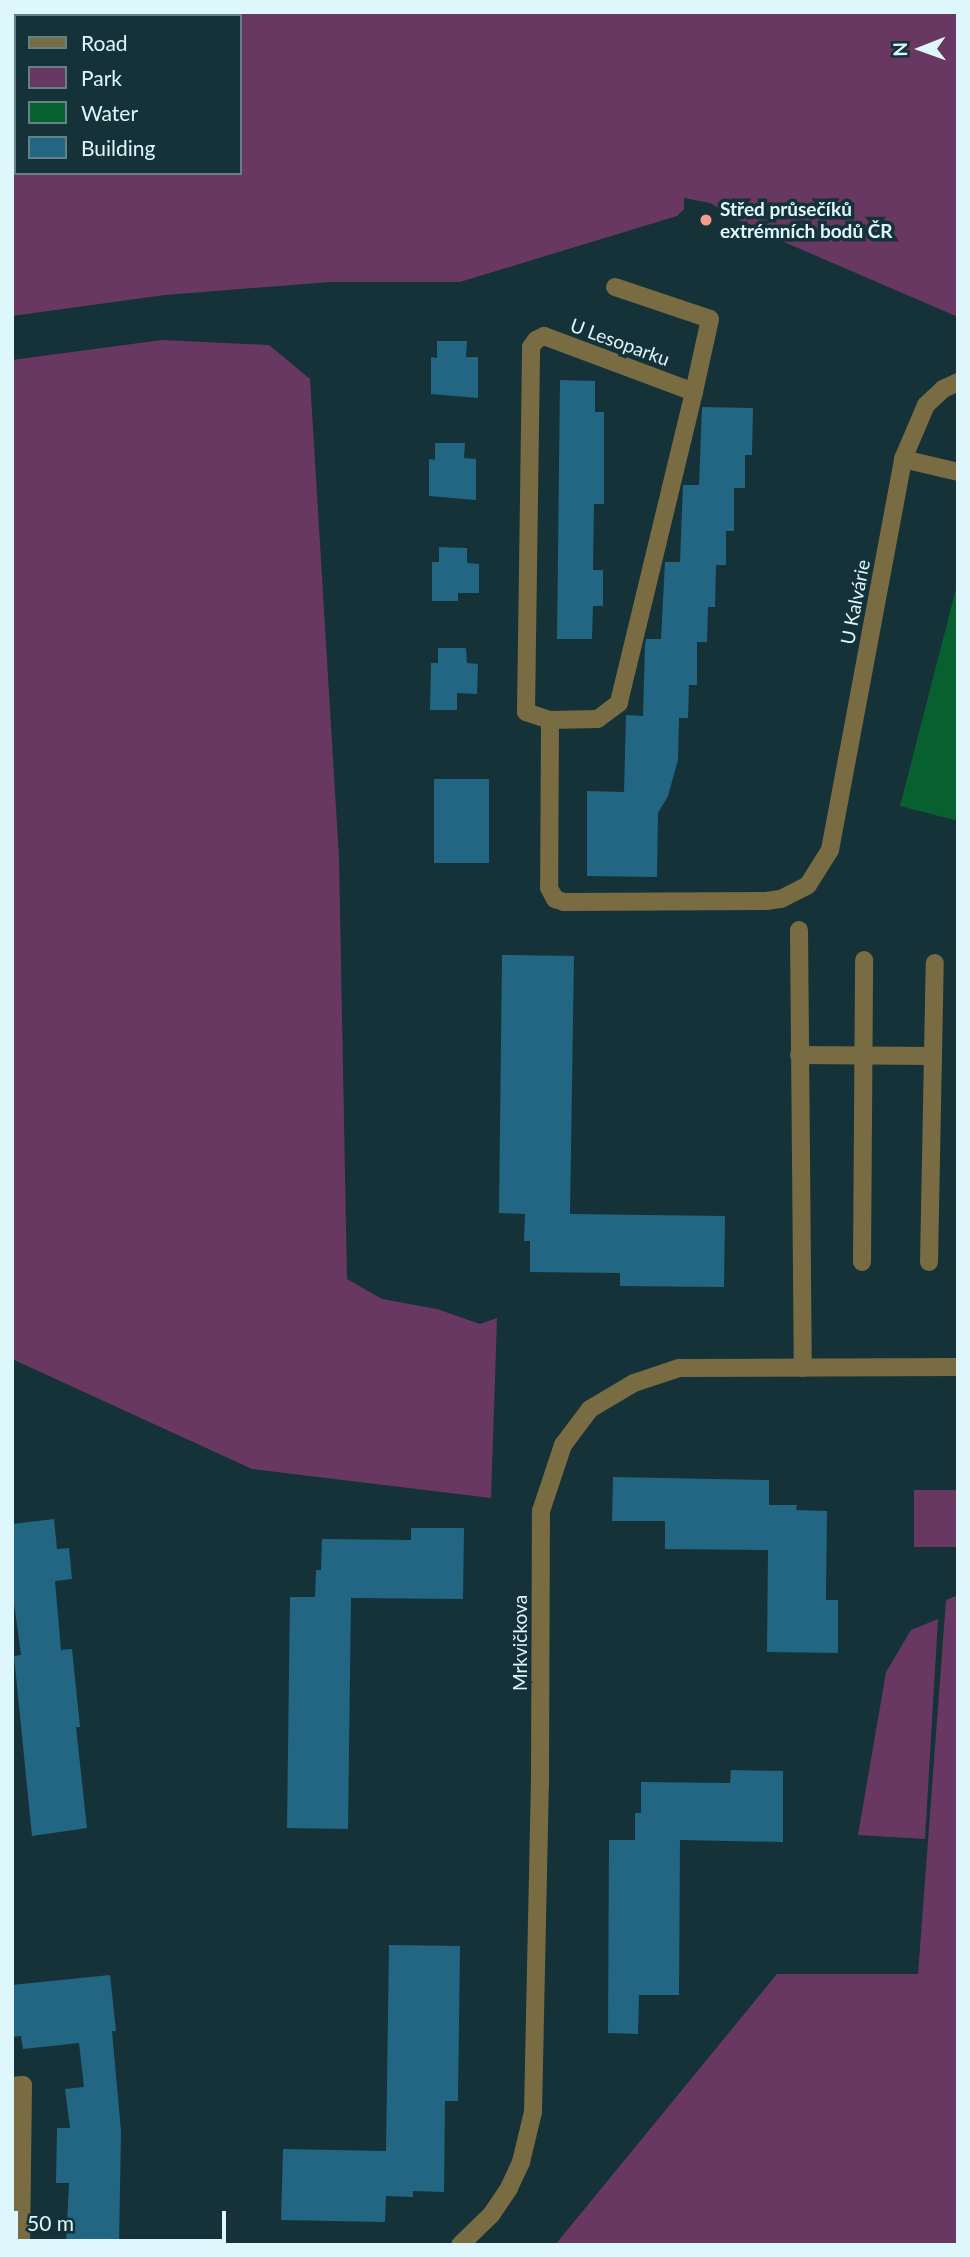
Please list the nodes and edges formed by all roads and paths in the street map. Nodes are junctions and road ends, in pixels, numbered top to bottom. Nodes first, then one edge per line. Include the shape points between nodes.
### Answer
1 (615, 287) dead end
2 (958, 382) edge
3 (694, 392) junction
4 (903, 459) junction
5 (958, 472) edge
6 (550, 720) junction
7 (799, 930) dead end
8 (864, 960) dead end
9 (934, 963) dead end
10 (799, 1055) junction
11 (863, 1056) junction
12 (933, 1056) junction
13 (862, 1262) dead end
14 (929, 1262) dead end
15 (958, 1367) edge
16 (803, 1368) junction
17 (12, 2086) edge
18 (21, 2245) edge
19 (460, 2245) edge

1 - 3 street via 710,319
2 - 4 street, U Kalvárie via 926,405
3 - 6 street via 619,703 598,719
3 - 6 street, U Lesoparku via 544,336 531,347 526,712
4 - 5 street
4 - 6 street, U Kalvárie via 830,850 815,878 799,892 781,899 558,901 549,888
7 - 10 street
8 - 11 street
9 - 12 street
10 - 11 street
10 - 16 street
11 - 12 street
11 - 13 street
12 - 14 street
15 - 16 street, Mrkvičkova
16 - 19 street, Mrkvičkova via 679,1368 634,1383 590,1409 563,1444 541,1511 533,2112 521,2162 509,2188 491,2215
17 - 18 street via 23,2085

